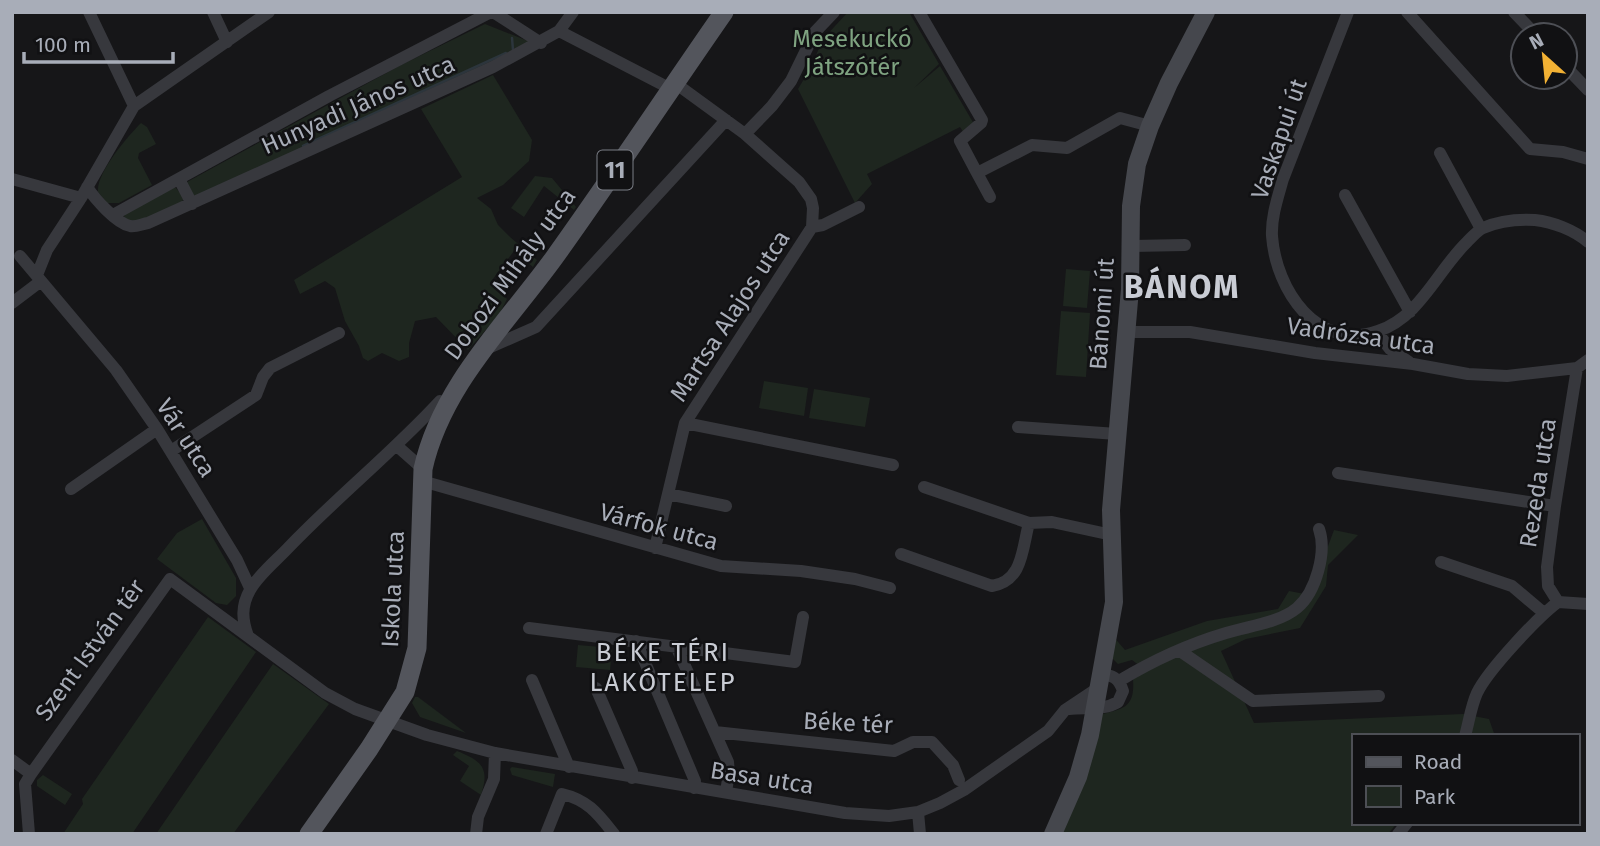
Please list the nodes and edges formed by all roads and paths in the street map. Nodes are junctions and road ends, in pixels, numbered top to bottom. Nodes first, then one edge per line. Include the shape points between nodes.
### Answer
1 (89, 12) edge
2 (213, 12) edge
3 (269, 12) edge
4 (492, 12) edge
5 (573, 12) edge
6 (724, 12) edge
7 (834, 12) edge
8 (919, 12) edge
9 (1206, 12) edge
10 (1348, 12) edge
11 (1407, 12) edge
12 (559, 31) junction
13 (227, 42) junction
14 (541, 43) junction
15 (673, 86) junction
16 (134, 106) junction
17 (726, 120) junction
18 (1150, 126) junction
19 (745, 134) junction
20 (1440, 153) dead end
21 (1588, 159) edge
22 (977, 173) junction
23 (12, 179) edge
24 (179, 179) junction
25 (84, 193) junction
26 (1345, 195) dead end
27 (990, 197) dead end
28 (192, 204) junction
29 (859, 206) dead end
30 (113, 215) junction
31 (813, 227) junction
32 (1480, 229) junction
33 (1588, 242) edge
34 (1185, 245) dead end
35 (1132, 246) junction
36 (47, 250) junction
37 (16, 256) edge
38 (39, 278) junction
39 (12, 303) edge
40 (1410, 312) junction
41 (1126, 332) junction
42 (1377, 332) junction
43 (339, 333) dead end
44 (484, 350) junction
45 (1413, 364) junction
46 (1583, 364) edge
47 (440, 401) dead end
48 (685, 423) junction
49 (1018, 427) dead end
50 (157, 429) junction
51 (1117, 434) junction
52 (397, 446) junction
53 (171, 451) junction
54 (893, 466) dead end
55 (1338, 473) dead end
56 (423, 475) junction
57 (924, 487) dead end
58 (71, 489) dead end
59 (668, 494) junction
60 (726, 506) dead end
61 (1555, 506) junction
62 (1029, 523) junction
63 (1319, 529) dead end
64 (1112, 535) junction
65 (655, 548) junction
66 (901, 554) dead end
67 (1441, 562) dead end
68 (250, 588) junction
69 (890, 588) dead end
70 (1558, 602) junction
71 (1588, 604) edge
72 (243, 609) junction
73 (1544, 612) junction
74 (223, 617) junction
75 (803, 617) dead end
76 (529, 628) dead end
77 (248, 637) junction
78 (636, 641) junction
79 (676, 646) junction
80 (1180, 651) junction
81 (532, 680) dead end
82 (1119, 681) junction
83 (1099, 682) junction
84 (596, 688) dead end
85 (1379, 696) dead end
86 (1095, 708) junction
87 (1065, 710) junction
88 (392, 714) junction
89 (715, 732) junction
90 (1466, 734) edge
91 (495, 753) junction
92 (12, 760) edge
93 (569, 766) junction
94 (31, 774) junction
95 (632, 778) junction
96 (959, 780) dead end
97 (694, 788) junction
98 (726, 792) junction
99 (918, 812) junction
100 (613, 833) edge
101 (29, 834) edge
102 (309, 834) edge
103 (476, 834) edge
104 (546, 834) edge
105 (920, 834) edge
106 (1053, 834) edge

1 - 16 street
2 - 13 street
3 - 13 street
4 - 14 street
4 - 24 street, Hunyadi János utca
5 - 12 street, Hunyadi János utca
6 - 15 main road, Dobozi Mihály utca / 11
7 - 19 street via 815,32 772,106
8 - 22 street via 982,120 960,141
9 - 18 main road, Bánomi út
10 - 42 street, Vaskapui út via 1283,179 1272,236 1287,289 1308,318 1339,333
11 - 21 street via 1530,149
12 - 14 street, Hunyadi János utca
12 - 15 street, Martsa Alajos utca
13 - 16 street
14 - 28 street, Hunyadi János utca
15 - 17 street, Martsa Alajos utca
15 - 44 main road, Dobozi Mihály utca / 11
16 - 25 street
17 - 19 street, Martsa Alajos utca
17 - 44 street via 536,327
18 - 22 street via 1120,118 1067,148 1032,145
18 - 35 main road, Bánomi út via 1136,164
19 - 31 street, Martsa Alajos utca via 799,182 813,208
20 - 32 street
22 - 27 street
23 - 25 street
24 - 28 street
24 - 30 street, Hunyadi János utca
25 - 30 street
25 - 36 street
26 - 40 street
28 - 30 street, Hunyadi János utca via 137,226
29 - 31 street
31 - 48 street, Martsa Alajos utca
32 - 33 street via 1505,221 1542,221
32 - 40 street, Vaskapui út
34 - 35 street
35 - 41 main road, Bánomi út
36 - 37 street
36 - 38 street
37 - 38 street, Vár utca
38 - 39 street
38 - 50 street, Vár utca via 116,370
40 - 42 street, Vaskapui út
41 - 45 street, Vadrózsa utca via 1190,332 1315,354
41 - 51 main road, Bánomi út
42 - 45 street via 1390,349
43 - 53 street via 270,368 256,395
44 - 56 main road, Dobozi Mihály utca / 11 via 450,397 428,444
45 - 46 street, Vadrózsa utca via 1507,376
46 - 61 street, Rezeda utca
47 - 52 street
48 - 54 street
48 - 59 street, Martsa Alajos utca
49 - 51 street
50 - 53 street, Vár utca
50 - 58 street
51 - 64 main road, Bánomi út
52 - 56 street
52 - 68 street via 326,508
53 - 68 street, Vár utca
55 - 61 street
56 - 65 street, Várfok utca
56 - 88 main road, Iskola utca / 11 via 416,648 405,692
57 - 62 street
59 - 60 street, Várfok utca
59 - 65 street, Martsa Alajos utca
61 - 70 street, Rezeda utca via 1546,580
62 - 64 street via 1052,522
62 - 66 street via 1017,569 1003,584 992,586
63 - 80 street via 1318,575 1298,607
64 - 83 main road, Bánomi út via 1114,602
65 - 69 street, Várfok utca via 721,566 801,571
67 - 73 street via 1512,586
68 - 72 street
70 - 71 street
70 - 73 street
72 - 74 street
72 - 77 street
73 - 90 street via 1489,674 1477,694
74 - 77 street, Szent István tér
74 - 94 street, Szent István tér via 170,579
75 - 79 street via 795,662
76 - 78 street
77 - 88 street, Szent István tér via 325,693 355,709
78 - 79 street
78 - 97 street
79 - 89 street
80 - 82 street
80 - 85 street via 1253,701
81 - 93 street
82 - 83 street via 1109,674
82 - 86 street via 1123,691 1118,702
83 - 86 main road, Bánomi út
83 - 87 street, Basa utca
84 - 95 street
86 - 87 street
86 - 106 main road, Bánomi út via 1078,777
87 - 99 street, Basa utca via 1048,731 964,790
88 - 91 street, Basa utca via 427,735
88 - 102 main road, 11
89 - 96 street, Béke tér via 894,751 913,742 932,742 953,765
89 - 98 street via 728,762
91 - 93 street, Basa utca
91 - 103 street via 494,779
92 - 94 street
93 - 95 street, Basa utca
94 - 101 street, Szent István tér via 25,784
95 - 97 street, Basa utca
97 - 98 street, Basa utca
98 - 99 street, Basa utca via 845,813 889,816
99 - 105 street
100 - 104 street via 579,798 562,794

